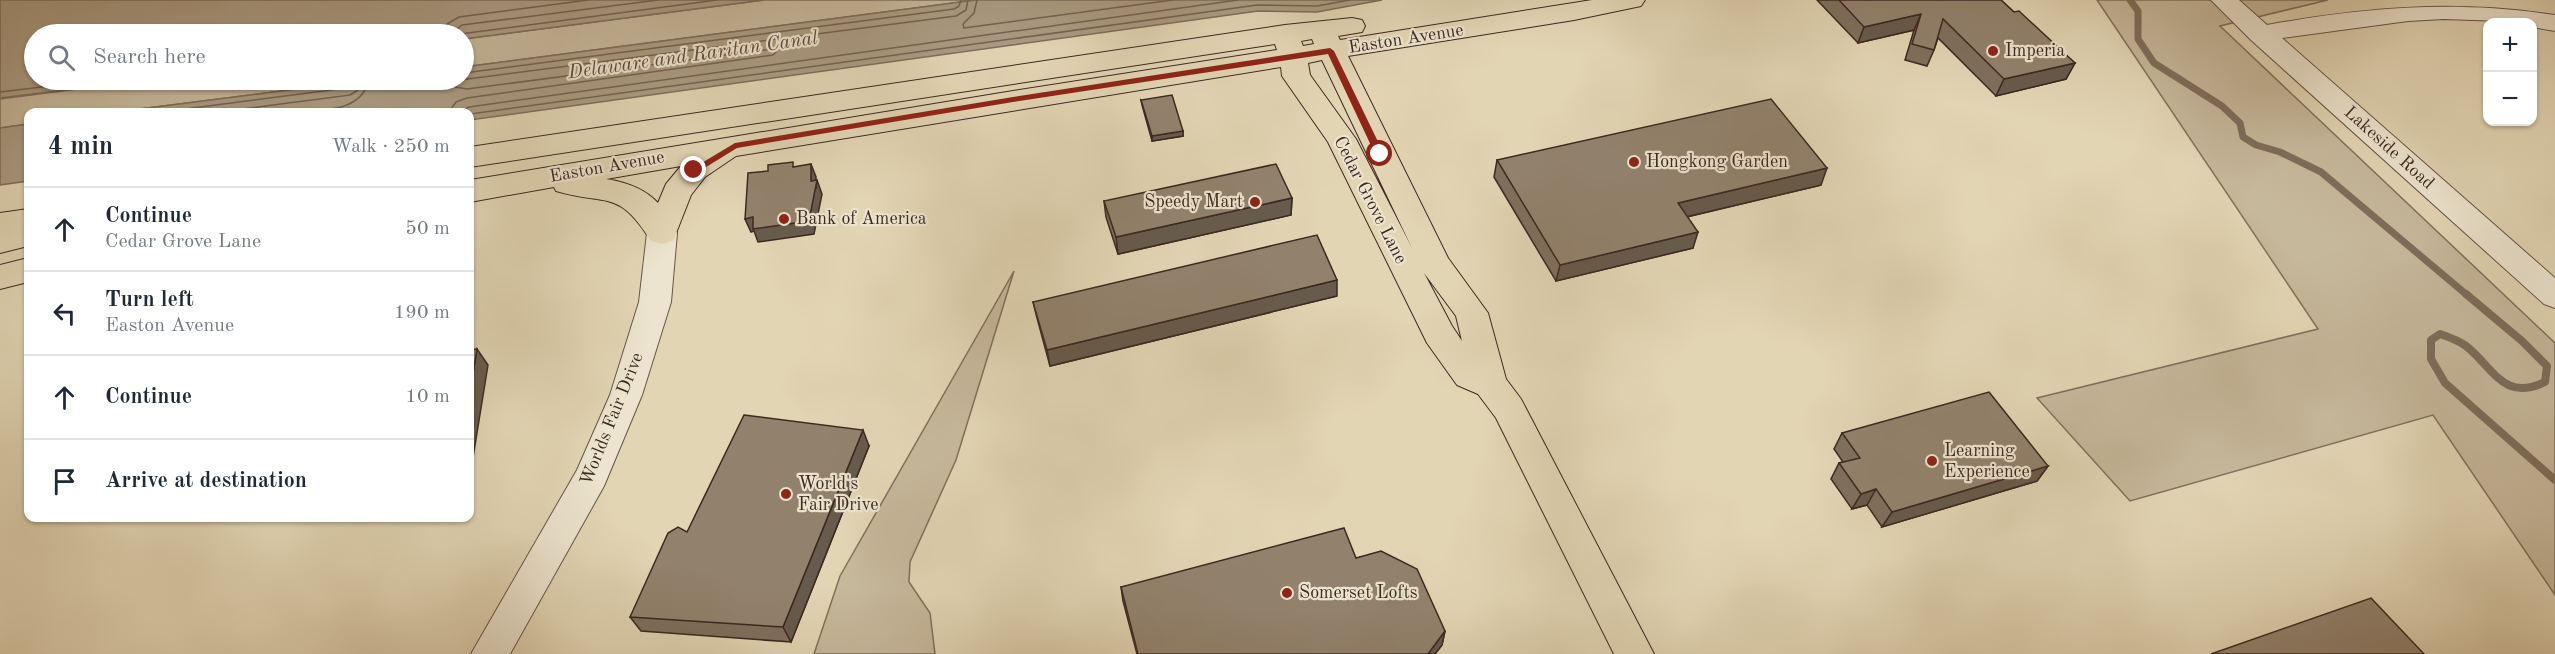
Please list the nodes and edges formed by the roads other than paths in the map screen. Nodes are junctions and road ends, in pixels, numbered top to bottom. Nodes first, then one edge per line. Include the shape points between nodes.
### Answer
1 (1535, 0) edge
2 (1632, 0) edge
3 (2224, 0) edge
4 (2555, 23) edge
5 (2260, 34) junction
6 (1326, 40) junction
7 (1289, 46) junction
8 (735, 146) junction
9 (474, 156) edge
10 (535, 180) junction
11 (474, 190) edge
12 (24, 221) edge
13 (0, 224) edge
14 (662, 233) junction
15 (24, 236) edge
16 (0, 242) edge
17 (24, 271) edge
18 (0, 277) edge
19 (2555, 296) edge
20 (1490, 384) junction
21 (490, 654) edge
22 (1634, 654) edge

1 - 6 main road, Easton Avenue
2 - 6 main road, Easton Avenue via 1574,12
3 - 5 street, Lakeside Road
4 - 5 street via 2525,12 2454,4 2397,8
5 - 19 street, Lakeside Road
6 - 7 main road, Easton Avenue
6 - 20 main road, Cedar Grove Lane via 1435,264 1472,313
7 - 8 main road, Easton Avenue via 1013,99
7 - 9 main road, Easton Avenue
7 - 20 main road, Cedar Grove Lane via 1296,76 1341,139 1438,334 1469,376
8 - 10 main road, Easton Avenue
8 - 14 main road via 694,170 677,192
10 - 11 main road, Easton Avenue
10 - 14 main road via 628,195 650,212
12 - 13 main road
14 - 21 street, Worlds Fair Drive via 655,302 626,395 592,476
15 - 16 main road
17 - 18 main road
20 - 22 main road, Cedar Grove Lane via 1509,409

